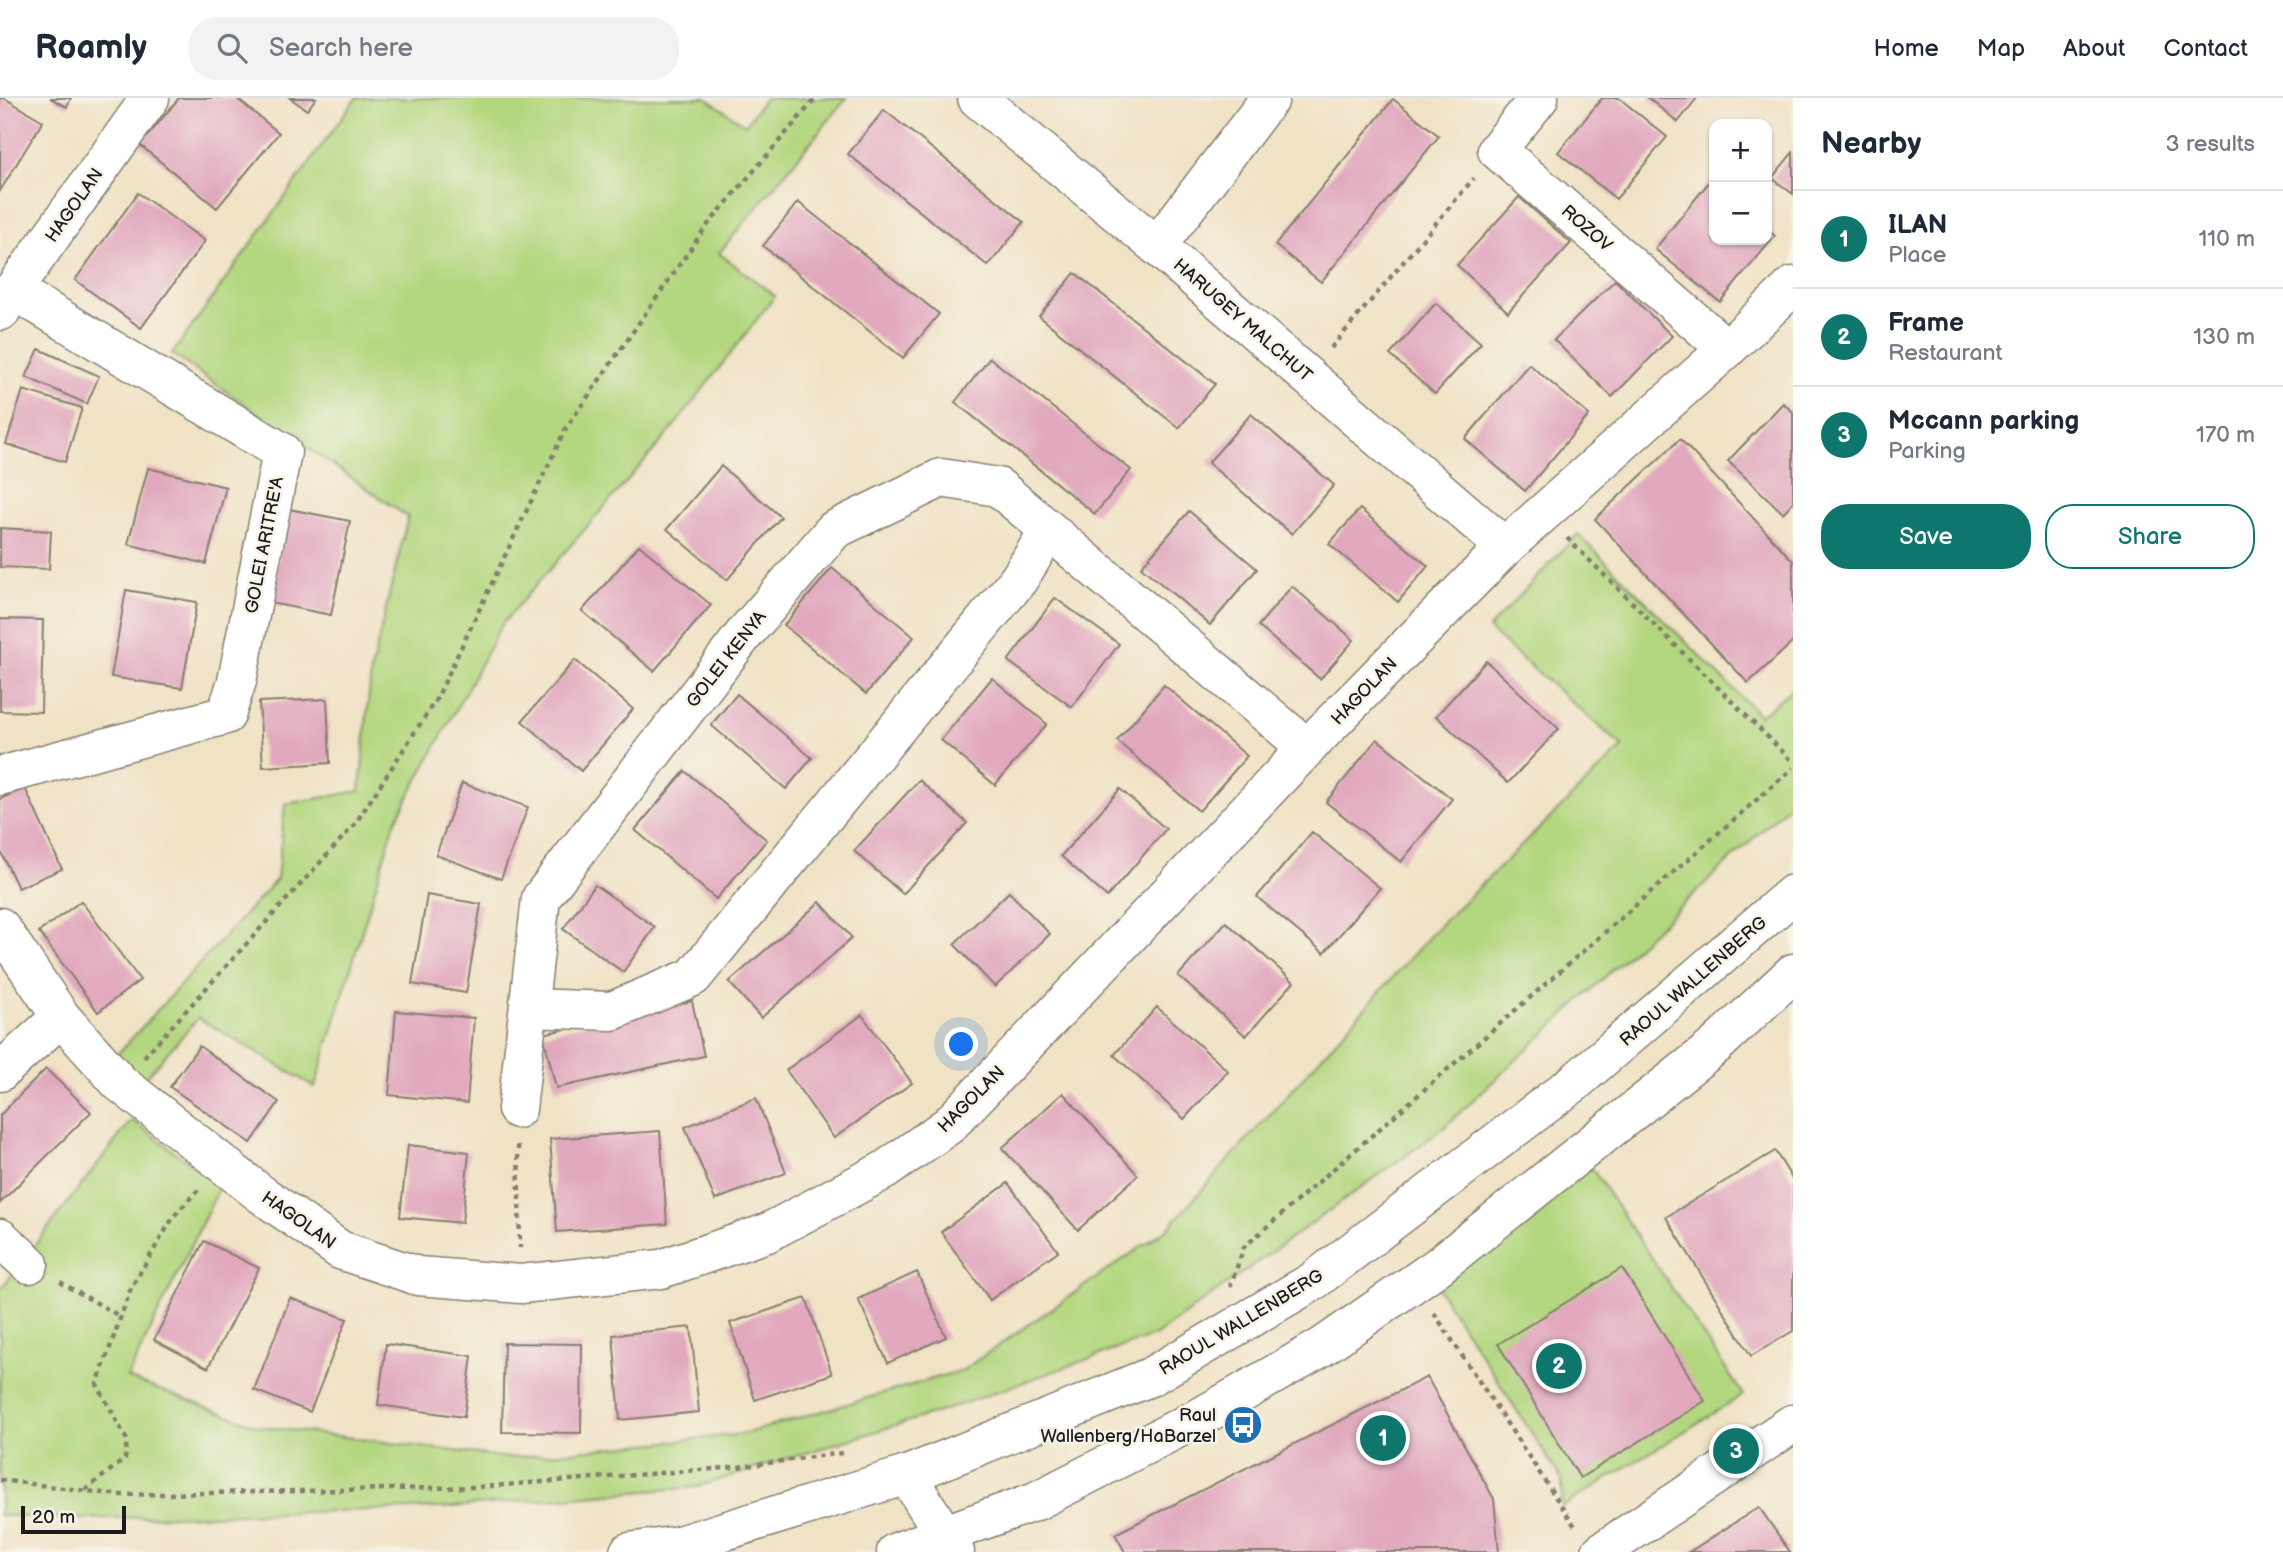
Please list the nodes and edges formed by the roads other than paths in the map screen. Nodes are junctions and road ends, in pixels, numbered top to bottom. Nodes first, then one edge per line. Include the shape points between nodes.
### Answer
1 (150, 98) edge
2 (977, 98) edge
3 (1270, 98) edge
4 (1539, 98) edge
5 (1157, 246) junction
6 (1793, 286) edge
7 (7, 301) edge
8 (1727, 349) junction
9 (1049, 530) junction
10 (1505, 547) junction
11 (1307, 748) junction
12 (0, 776) edge
13 (1793, 894) edge
14 (0, 928) edge
15 (1793, 973) edge
16 (529, 1008) junction
17 (61, 1017) junction
18 (0, 1072) edge
19 (517, 1109) road end
20 (0, 1238) edge
21 (29, 1264) road end
22 (1792, 1423) edge
23 (907, 1475) junction
24 (1589, 1541) edge
25 (950, 1543) edge
26 (905, 1551) edge
27 (629, 1552) edge

1 - 7 street, HAGOLAN
2 - 5 street, HARUGEY MALCHUT
3 - 5 street
4 - 8 street, ROZOV via 1497,150
5 - 10 street, HARUGEY MALCHUT
6 - 8 street, HAGOLAN
7 - 12 street, GOLEI ARITRE'A via 282,452 237,681 226,715
8 - 10 street, HAGOLAN
9 - 11 street, GOLEI KENYA
9 - 16 street via 1019,579 693,977 611,1011
9 - 16 street, GOLEI KENYA via 998,487 941,478 834,530 745,633 541,898
10 - 11 street, HAGOLAN
11 - 17 street, HAGOLAN via 949,1125 885,1170 766,1233 661,1269 521,1283 418,1276 340,1250 120,1083
13 - 23 street, RAOUL WALLENBERG via 1574,1083 1312,1282 1150,1377
14 - 17 street, HAGOLAN
15 - 25 street via 1715,1046 1414,1283 1322,1347 1204,1415
16 - 19 street, GOLEI KENYA
17 - 18 street
20 - 21 street
22 - 24 street
23 - 25 street
23 - 26 street
23 - 27 street, RAOUL WALLENBERG via 679,1545
25 - 26 street

